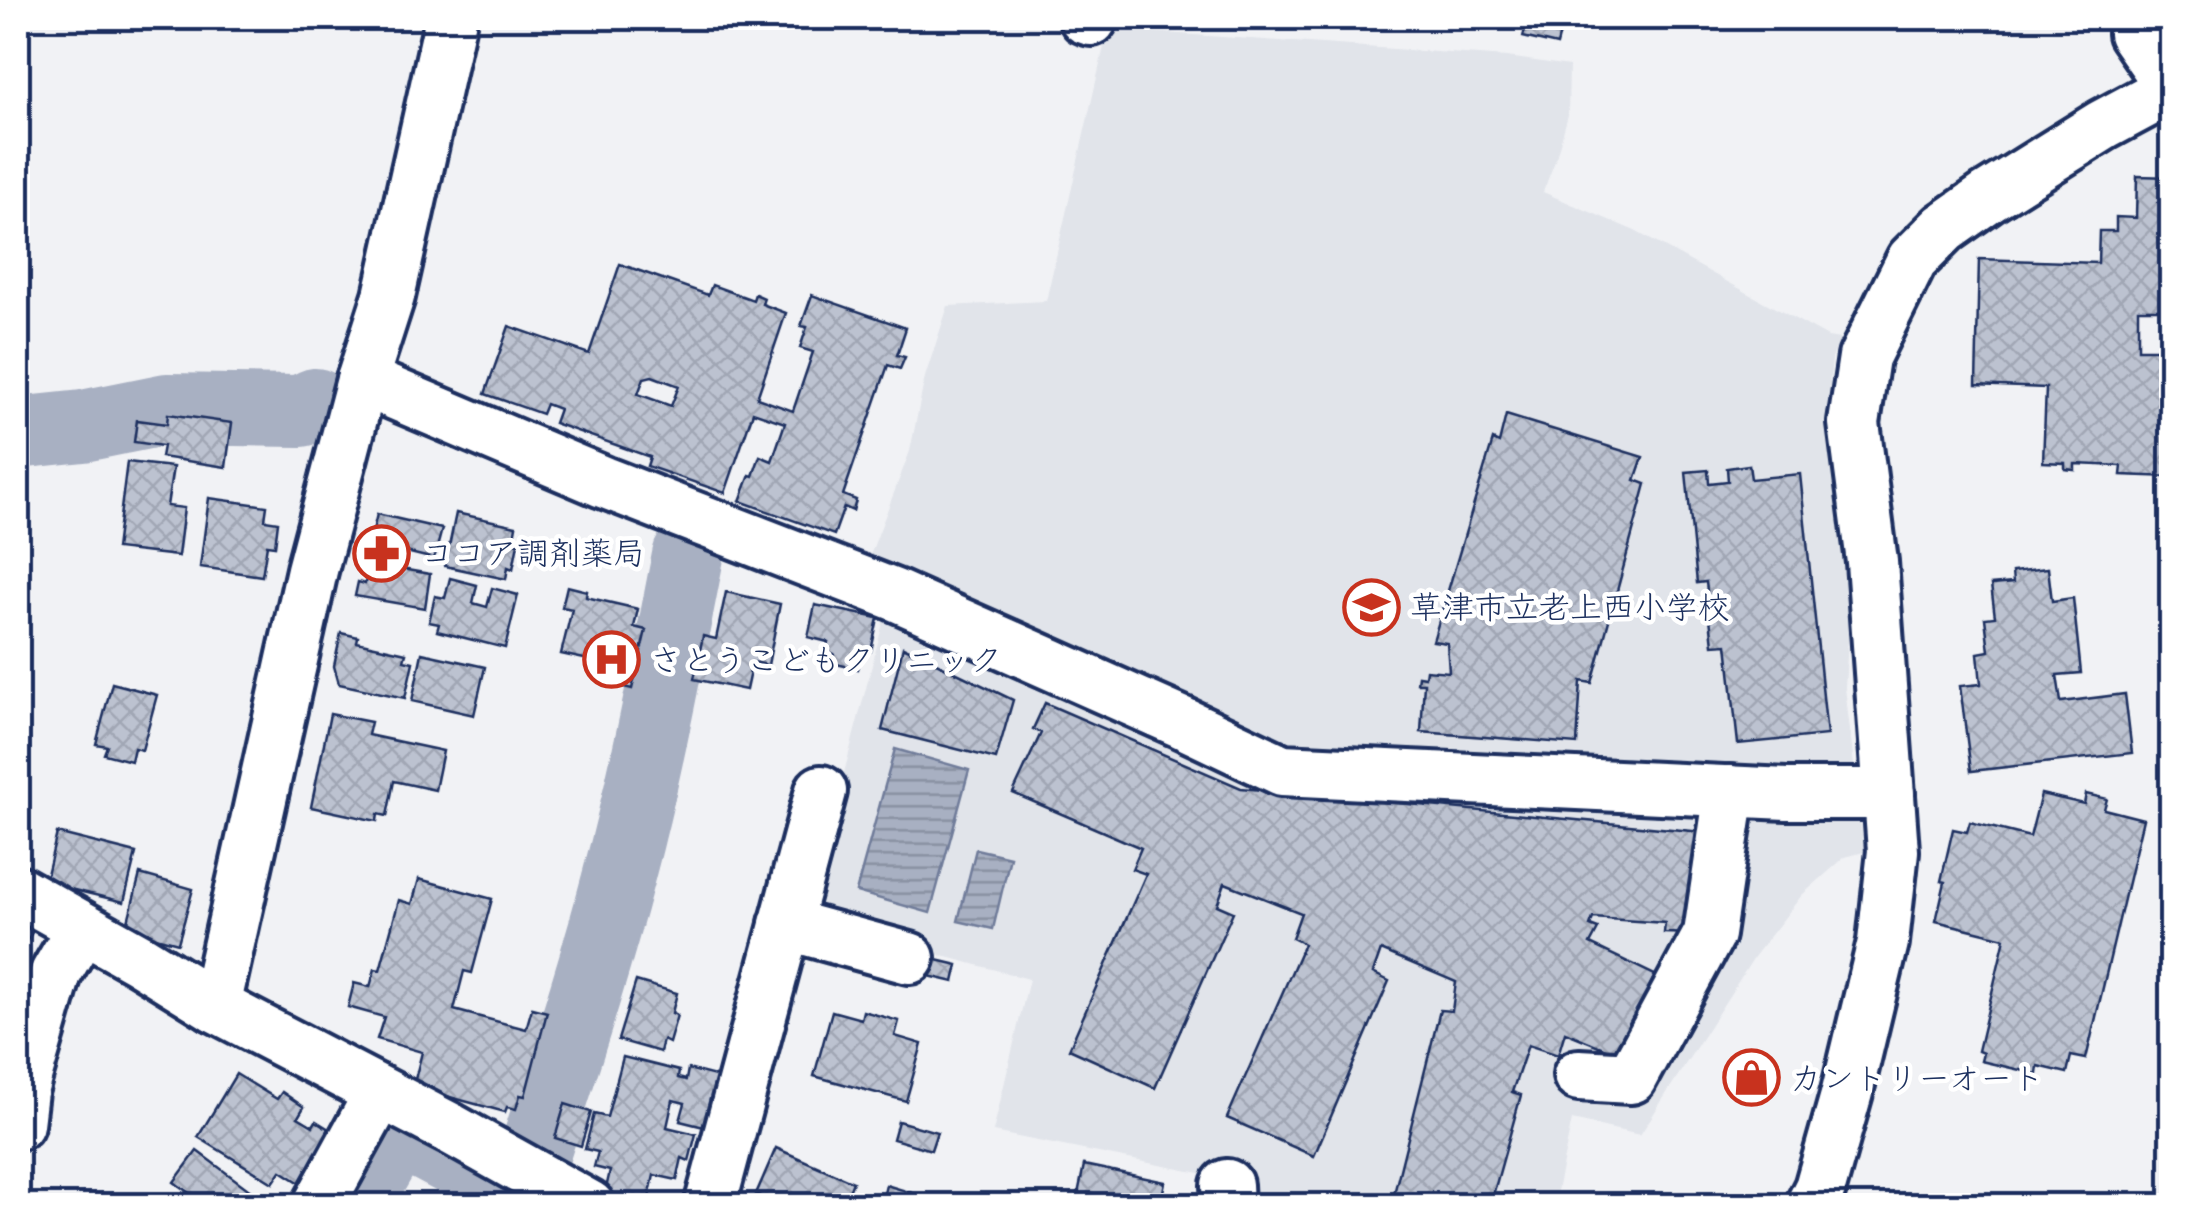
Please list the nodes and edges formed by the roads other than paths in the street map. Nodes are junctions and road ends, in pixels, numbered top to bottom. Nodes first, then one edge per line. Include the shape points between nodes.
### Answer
1 (451, 18) edge
2 (2142, 18) edge
3 (2172, 88) edge
4 (362, 380) junction
5 (821, 791) dead end
6 (1730, 791) junction
7 (1888, 794) junction
8 (18, 892) edge
9 (785, 924) junction
10 (82, 928) junction
11 (908, 958) dead end
12 (215, 1006) junction
13 (1579, 1075) dead end
14 (380, 1093) junction
15 (19, 1101) edge
16 (318, 1206) edge
17 (589, 1206) edge
18 (710, 1206) edge
19 (1811, 1206) edge

1 - 4 street via 389,296
2 - 3 street via 2134,33
3 - 7 street via 2103,124 1944,228 1912,260 1864,357 1854,423 1872,562
4 - 6 street via 895,594 1282,770
4 - 12 street via 312,570
5 - 9 street
6 - 7 street
6 - 13 street via 1709,934 1630,1078
7 - 19 street via 1892,851 1884,942
8 - 10 street
9 - 11 street
9 - 18 street
10 - 12 street
10 - 15 street via 56,973
12 - 14 street
14 - 16 street
14 - 17 street

